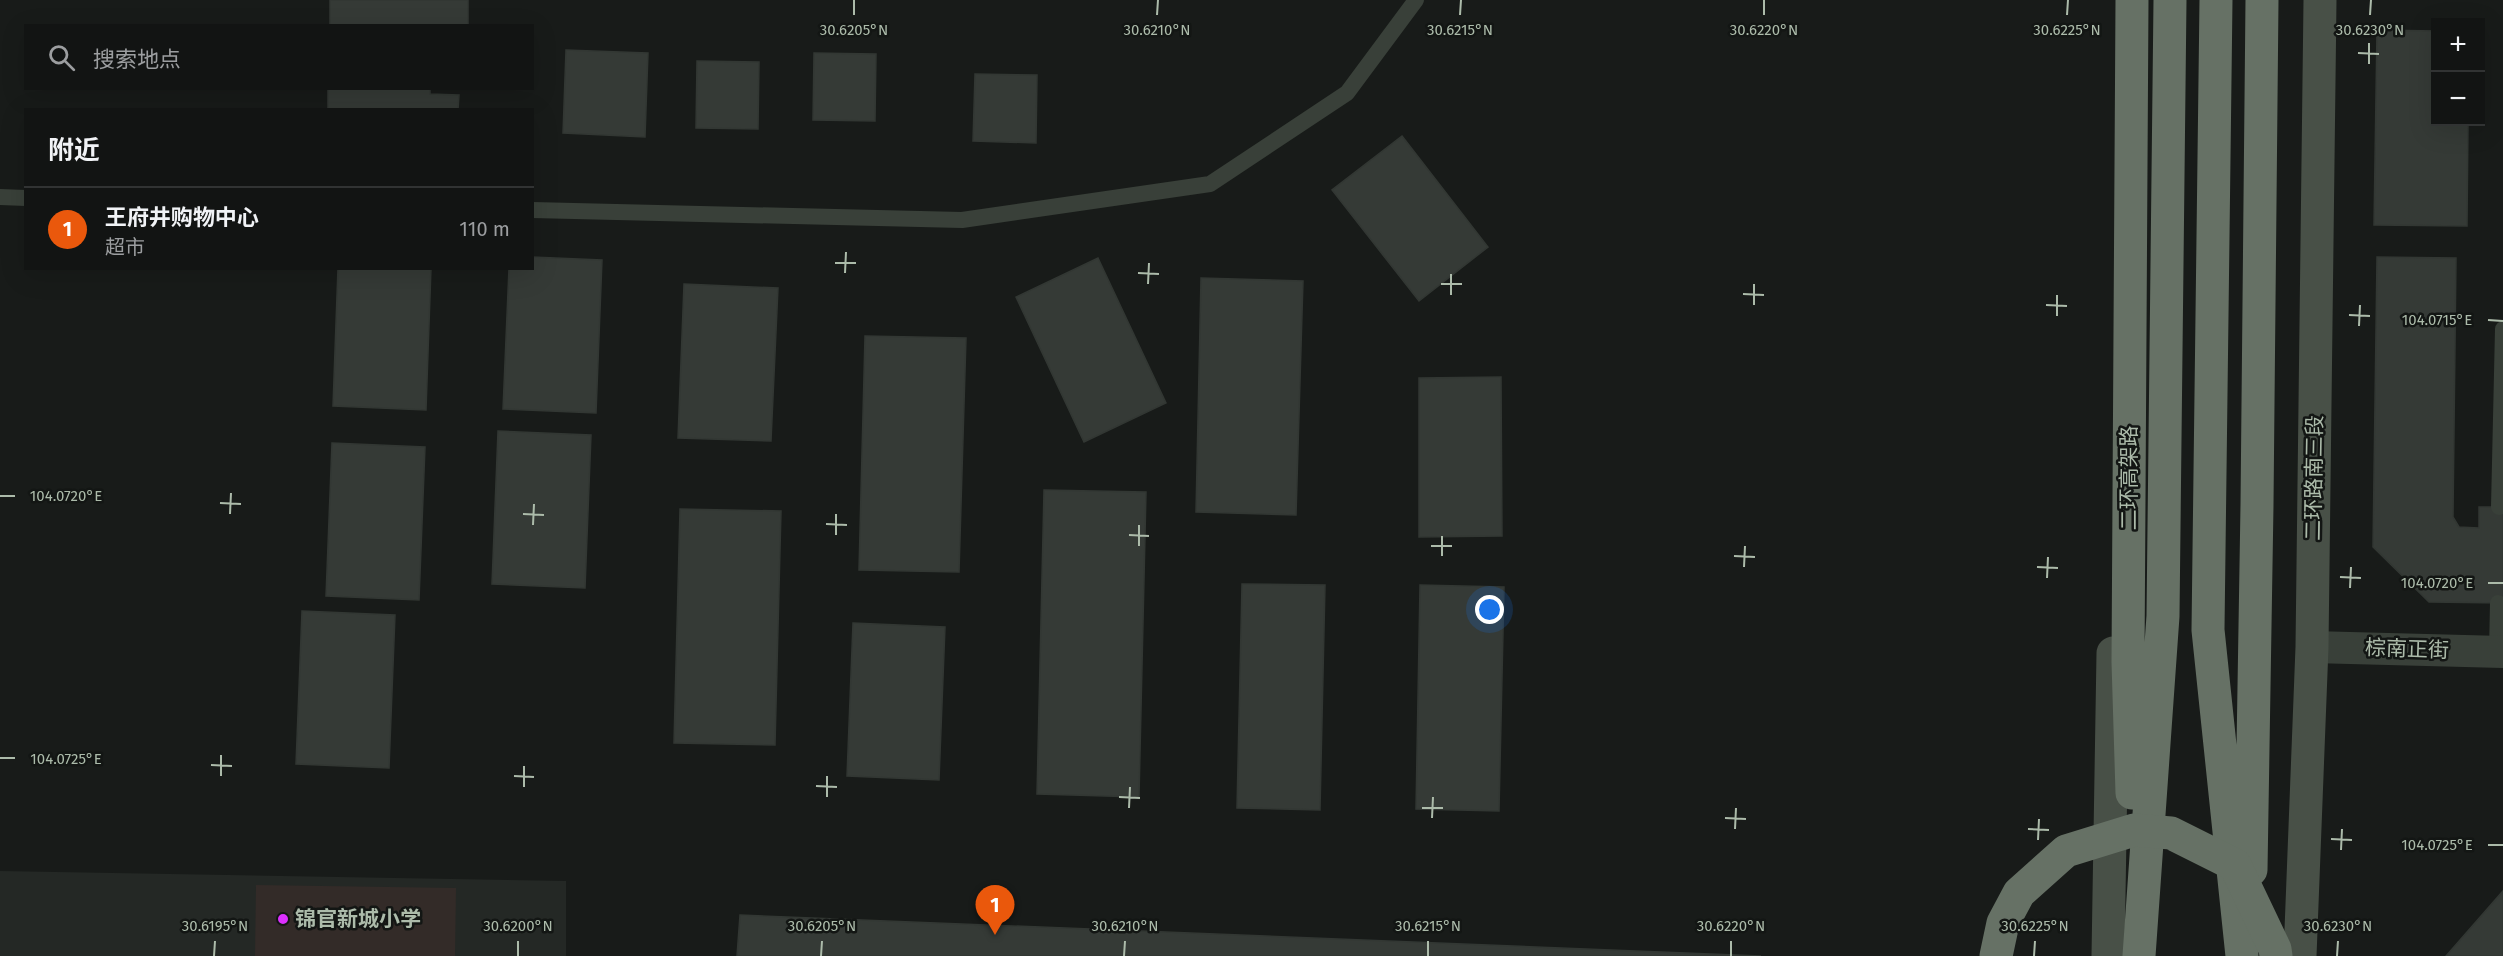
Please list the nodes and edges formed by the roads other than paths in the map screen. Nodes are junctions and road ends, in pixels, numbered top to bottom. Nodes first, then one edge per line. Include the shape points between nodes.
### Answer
1 (1416, 0) edge
2 (2125, 0) edge
3 (2132, 0) edge
4 (2170, 0) edge
5 (2216, 0) edge
6 (2262, 0) edge
7 (2320, 0) edge
8 (0, 197) edge
9 (24, 198) edge
10 (534, 210) edge
11 (2503, 329) edge
12 (2499, 507) dead end
13 (2498, 603) dead end
14 (2312, 647) junction
15 (2500, 652) edge
16 (1996, 956) edge
17 (2108, 956) edge
18 (2138, 956) edge
19 (2242, 956) edge
20 (2249, 956) edge
21 (2276, 956) edge
22 (2300, 956) edge

1 - 10 lane via 1347,93 1209,184 962,220
2 - 17 main road
3 - 18 highway, 二环高架路 via 2128,662
4 - 18 highway via 2163,616
5 - 19 highway via 2208,630
6 - 20 highway, bridge
7 - 14 main road, 二环路南三段
8 - 9 lane
11 - 12 lane
13 - 15 lane
14 - 15 street, 棕南正街
14 - 22 main road, 二环路南三段
16 - 21 highway, bridge via 2002,923 2019,893 2066,850 2134,830 2171,833 2235,865

